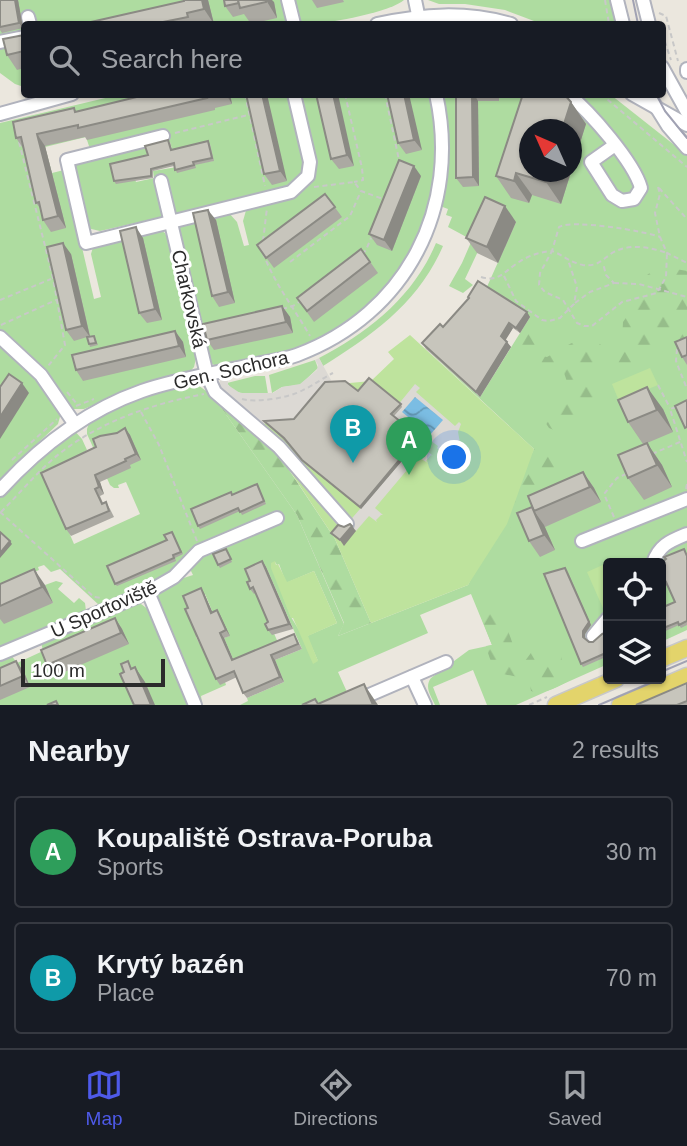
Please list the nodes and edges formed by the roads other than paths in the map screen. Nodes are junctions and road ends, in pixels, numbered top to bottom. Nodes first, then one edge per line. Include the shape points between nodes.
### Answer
1 (288, 0) edge
2 (415, 0) edge
3 (617, 0) edge
4 (643, 0) edge
5 (420, 20) edge
6 (293, 21) edge
7 (495, 21) edge
8 (622, 21) edge
9 (648, 21) edge
10 (21, 38) edge
11 (0, 42) edge
12 (666, 74) edge
13 (58, 98) edge
14 (295, 98) edge
15 (437, 98) edge
16 (572, 98) edge
17 (639, 98) edge
18 (650, 98) edge
19 (658, 98) edge
20 (657, 109) junction
21 (687, 112) edge
22 (0, 114) edge
23 (687, 125) edge
24 (163, 136) road end
25 (615, 145) junction
26 (687, 148) edge
27 (161, 181) dead end
28 (171, 222) junction
29 (0, 337) edge
30 (207, 375) junction
31 (74, 423) junction
32 (0, 490) edge
33 (686, 497) edge
34 (277, 519) dead end
35 (347, 524) edge
36 (687, 534) edge
37 (582, 541) dead end
38 (655, 558) edge
39 (148, 592) junction
40 (606, 621) edge
41 (593, 636) dead end
42 (687, 648) edge
43 (0, 654) edge
44 (666, 657) edge
45 (446, 662) dead end
46 (687, 676) edge
47 (412, 677) junction
48 (604, 684) edge
49 (195, 705) edge
50 (346, 705) edge
51 (425, 705) edge
52 (556, 705) edge
53 (620, 705) edge

1 - 6 street
2 - 5 street
3 - 8 street
4 - 9 street
5 - 7 street via 464,15
10 - 11 street
12 - 21 street
13 - 22 street
14 - 28 street via 310,162 301,184 291,192
15 - 30 street, Gen. Sochora via 440,189 419,251 405,275 375,308 340,334 297,355
16 - 25 street
17 - 20 street
18 - 20 street
19 - 20 street
20 - 23 street
20 - 26 street
24 - 28 street via 67,160 86,243
25 - 25 street via 639,179 641,188 634,199 622,201 612,195 591,162
27 - 28 street, Charkovská
28 - 30 street, Charkovská
29 - 31 street via 41,375
30 - 31 street, Gen. Sochora via 143,391
30 - 35 street, Charkovská via 215,392 279,447
31 - 32 street, Gen. Sochora
33 - 37 street
34 - 39 street, U Sportoviště via 201,551 174,577
36 - 38 street via 666,543
39 - 43 street, U Sportoviště
39 - 49 street
40 - 41 street
42 - 44 main road
45 - 47 street
46 - 53 main road
47 - 50 street
47 - 51 street
48 - 52 main road

